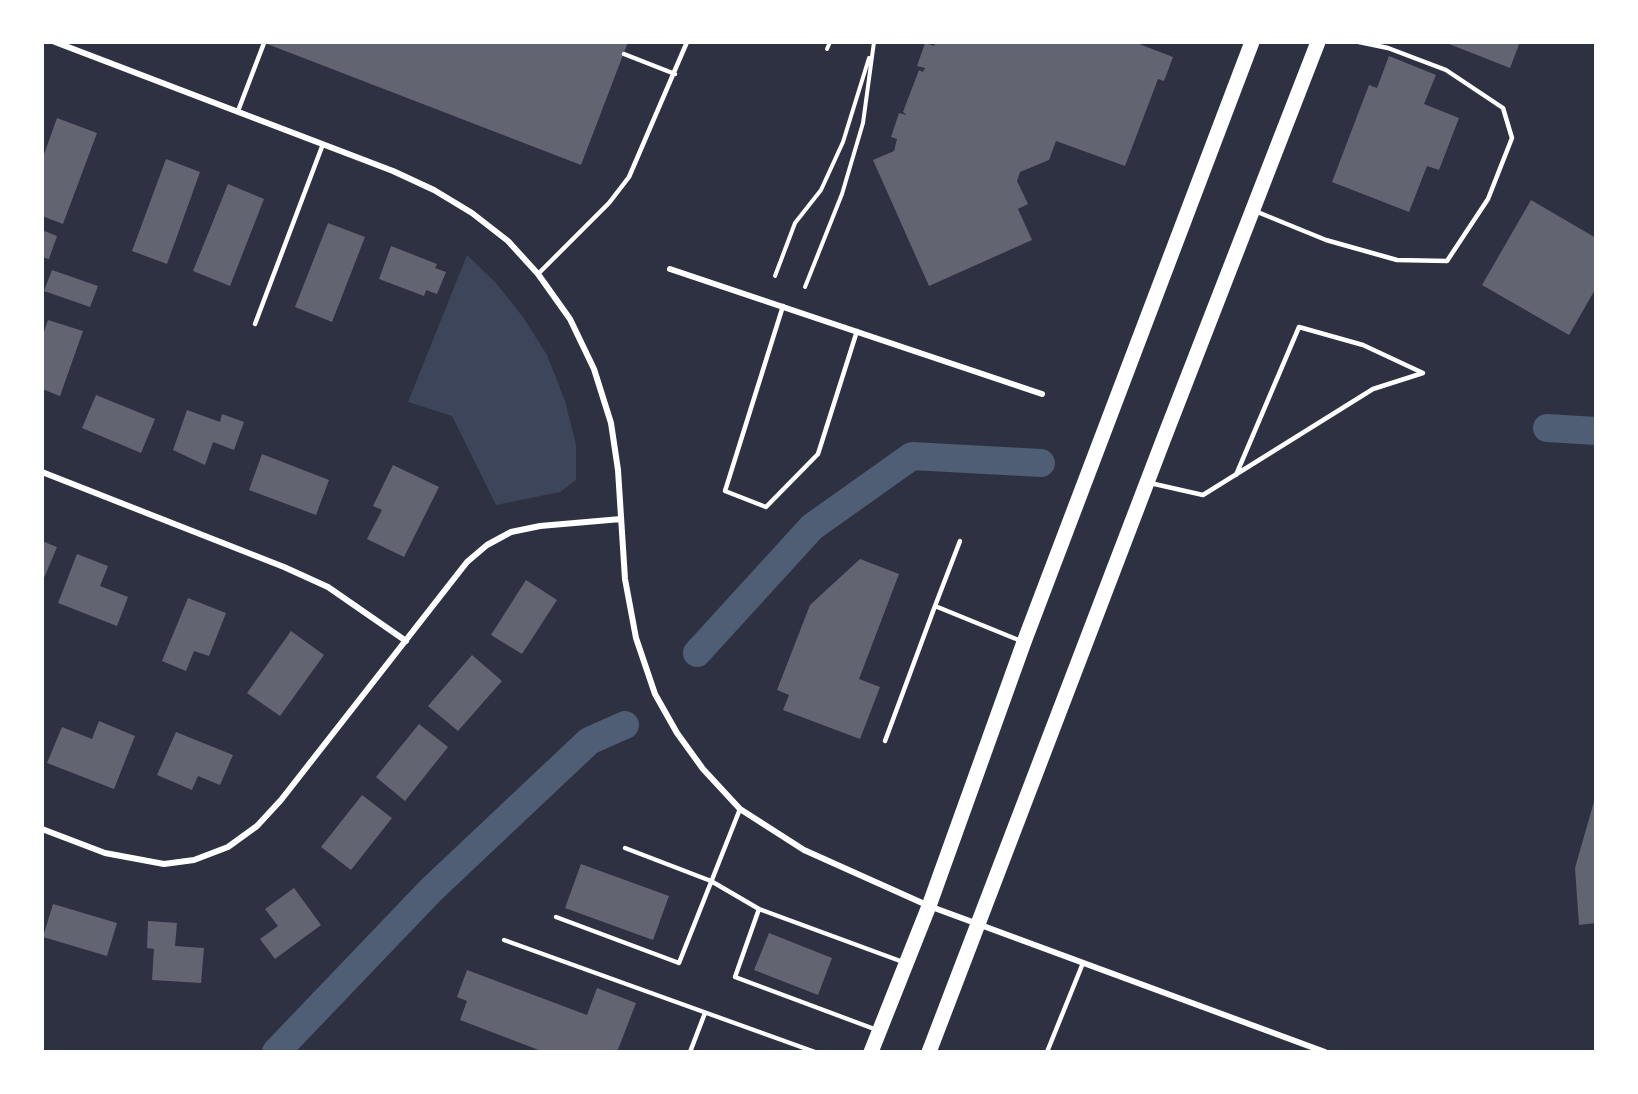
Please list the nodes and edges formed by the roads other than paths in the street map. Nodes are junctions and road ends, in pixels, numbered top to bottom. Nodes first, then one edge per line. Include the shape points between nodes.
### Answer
1 (55, 42) edge
2 (687, 42) edge
3 (1252, 42) edge
4 (1318, 42) edge
5 (1359, 42) edge
6 (264, 43) edge
7 (624, 54) dead end
8 (675, 74) junction
9 (238, 111) junction
10 (323, 144) junction
11 (1252, 210) junction
12 (670, 269) dead end
13 (538, 274) junction
14 (783, 306) junction
15 (255, 324) dead end
16 (857, 331) junction
17 (1042, 394) dead end
18 (42, 472) edge
19 (1236, 475) junction
20 (1148, 482) junction
21 (621, 519) junction
22 (960, 541) dead end
23 (935, 606) junction
24 (406, 641) junction
25 (1024, 642) junction
26 (885, 741) dead end
27 (740, 809) junction
28 (42, 829) edge
29 (625, 848) dead end
30 (711, 880) junction
31 (929, 906) junction
32 (759, 909) junction
33 (555, 917) dead end
34 (978, 924) junction
35 (504, 940) dead end
36 (906, 963) junction
37 (1083, 963) junction
38 (705, 1013) junction
39 (880, 1030) junction
40 (690, 1052) edge
41 (815, 1052) edge
42 (871, 1052) edge
43 (929, 1052) edge
44 (1047, 1052) edge
45 (1325, 1052) edge

1 - 9 street
2 - 8 lane
3 - 25 main road
4 - 11 main road
5 - 11 lane via 1388,48 1446,70 1503,108 1512,138 1488,199 1447,261 1397,260 1326,240
6 - 9 lane
7 - 8 lane
8 - 13 lane via 629,177 609,203
9 - 10 street
10 - 13 street via 434,190 507,241
10 - 15 lane
11 - 20 main road
12 - 14 street
13 - 21 street via 570,319 594,369 611,423
14 - 16 street
14 - 16 lane via 724,491 766,507 818,454
16 - 17 street
18 - 24 street via 328,587
19 - 19 lane via 1373,389 1423,373 1363,345 1299,327
19 - 20 lane via 1203,495
20 - 34 main road
21 - 24 street via 540,526 511,532 487,545 467,562
21 - 27 street via 625,579 636,638 655,694 696,760
22 - 23 lane
23 - 25 lane
23 - 26 lane
24 - 28 street via 281,800 257,826 228,847 194,860 164,864 105,853
25 - 31 main road
27 - 30 lane
27 - 31 street via 804,850
29 - 30 lane
30 - 32 lane
30 - 33 lane via 679,963
31 - 34 street
31 - 36 main road
32 - 36 lane
32 - 39 lane via 735,977
34 - 37 street
34 - 43 main road
35 - 38 lane
36 - 39 main road
37 - 44 lane
37 - 45 street
38 - 40 lane
38 - 41 lane
39 - 42 main road

